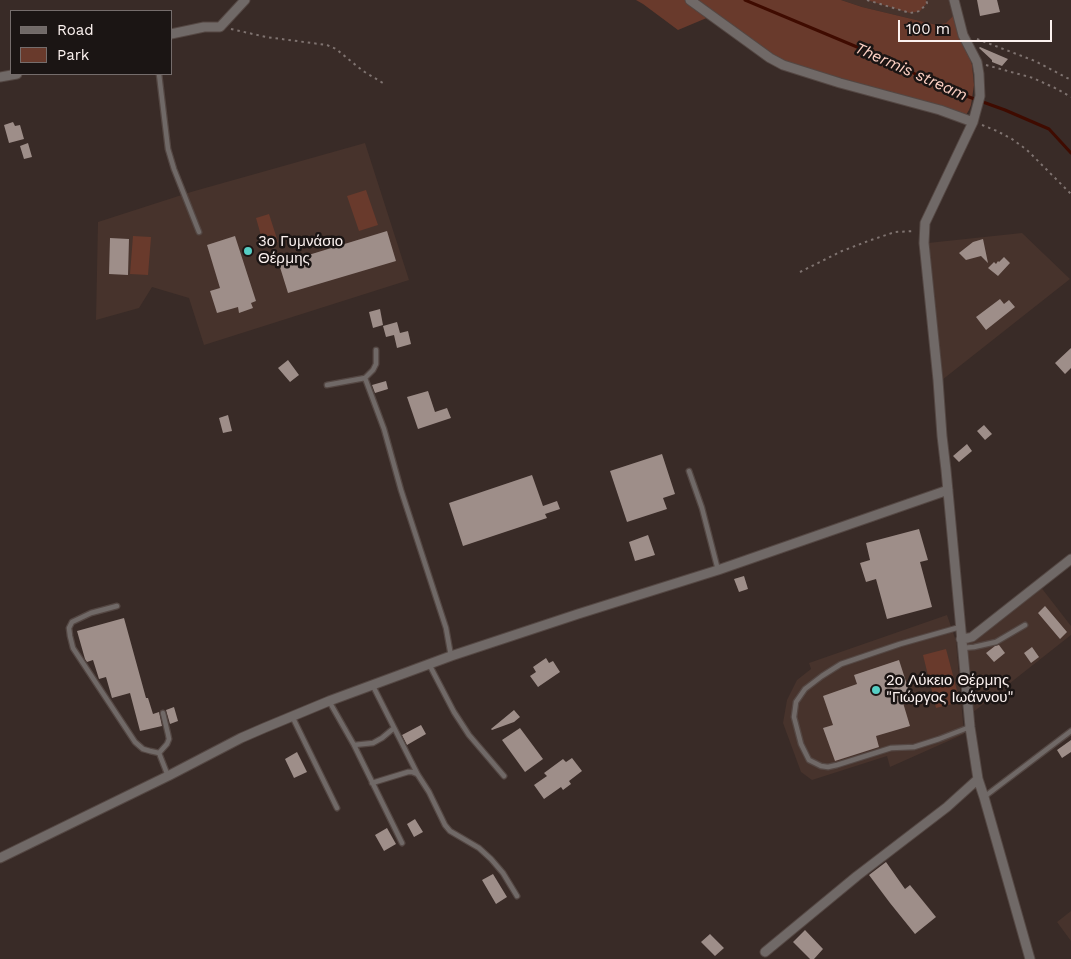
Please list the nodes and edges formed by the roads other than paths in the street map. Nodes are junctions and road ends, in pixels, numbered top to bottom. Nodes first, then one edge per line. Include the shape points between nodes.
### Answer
1 (245, 0) edge
2 (690, 0) edge
3 (954, 0) edge
4 (172, 34) edge
5 (159, 75) edge
6 (972, 122) junction
7 (199, 232) dead end
8 (376, 350) dead end
9 (365, 378) junction
10 (327, 385) dead end
11 (689, 471) dead end
12 (948, 490) junction
13 (1071, 560) edge
14 (718, 570) junction
15 (118, 606) dead end
16 (1025, 625) dead end
17 (960, 627) junction
18 (962, 644) junction
19 (451, 656) junction
20 (429, 664) junction
21 (372, 684) junction
22 (329, 701) junction
23 (163, 713) dead end
24 (292, 716) junction
25 (970, 727) junction
26 (394, 728) junction
27 (1071, 731) edge
28 (354, 745) junction
29 (159, 753) junction
30 (418, 775) junction
31 (168, 776) junction
32 (504, 776) dead end
33 (978, 779) junction
34 (372, 783) junction
35 (984, 797) junction
36 (337, 808) dead end
37 (402, 844) dead end
38 (0, 858) edge
39 (517, 896) dead end
40 (765, 952) dead end
41 (1030, 959) edge

1 - 4 street via 220,27
2 - 6 street via 783,66
3 - 6 street via 963,35 977,62 980,96
5 - 7 lane via 168,149
6 - 12 street via 924,231
8 - 9 lane via 376,364
9 - 10 lane
9 - 19 lane via 446,628
11 - 14 lane
12 - 14 street
12 - 17 street
13 - 18 street
14 - 19 street
15 - 29 lane via 72,622 69,628 71,642 135,742 150,752
16 - 18 lane via 996,642 974,648
17 - 18 street
17 - 25 lane via 841,664 805,689 796,702 794,717 809,760 828,767 891,748 914,747
18 - 25 street
19 - 20 street
20 - 21 street
20 - 32 lane via 469,735
21 - 22 street
21 - 26 lane
22 - 24 street
22 - 28 lane
23 - 29 lane via 169,739
24 - 31 street
24 - 36 lane
25 - 33 street
26 - 28 lane via 373,742
26 - 30 lane
27 - 35 lane
28 - 34 lane
29 - 31 lane
30 - 34 lane via 408,772
30 - 39 lane via 450,831 491,859
31 - 38 street
33 - 35 street
33 - 40 street
34 - 37 lane
35 - 41 street

